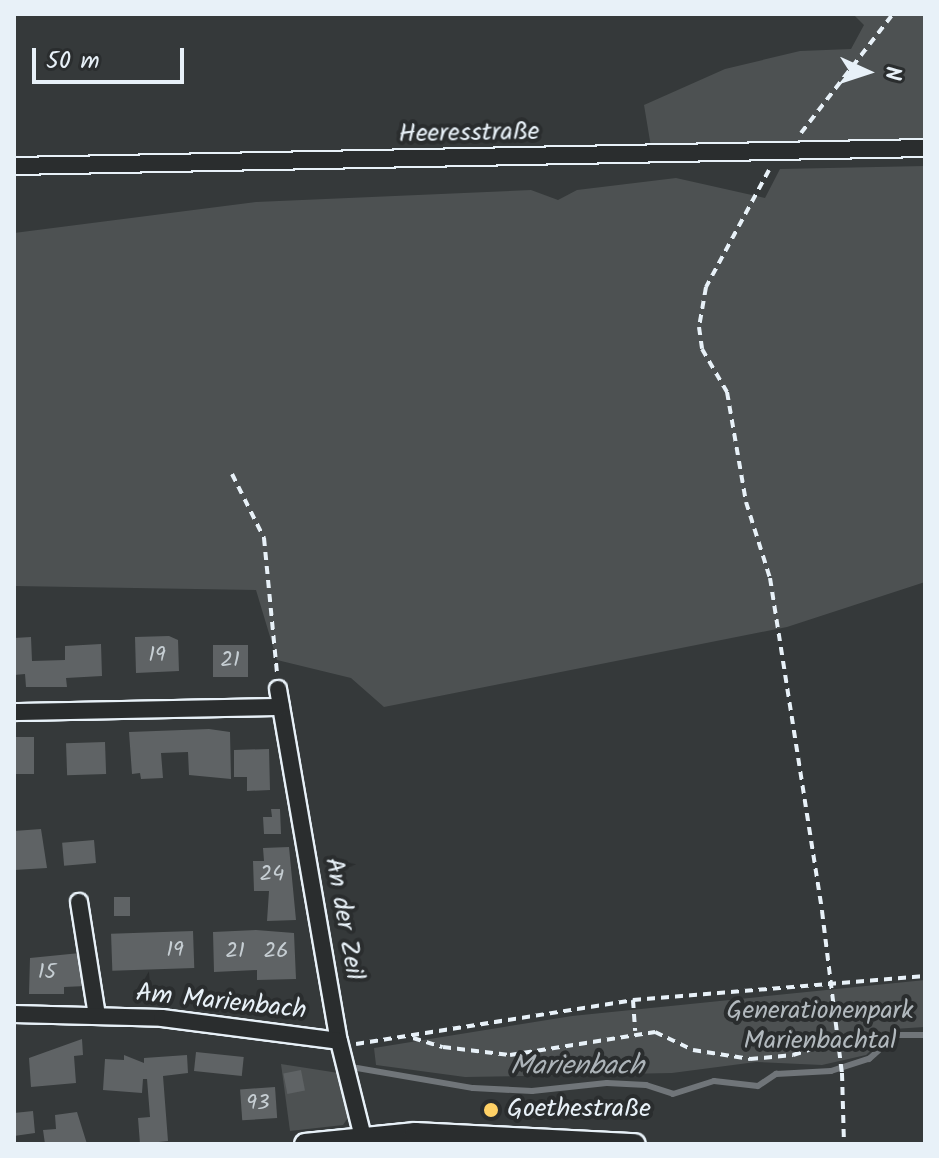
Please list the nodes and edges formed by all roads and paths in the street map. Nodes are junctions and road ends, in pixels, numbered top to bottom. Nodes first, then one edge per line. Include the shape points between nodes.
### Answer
1 (893, 14) edge
2 (925, 148) edge
3 (784, 153) junction
4 (14, 166) edge
5 (232, 474) dead end
6 (278, 689) joint
7 (281, 707) junction
8 (14, 712) edge
9 (79, 902) dead end
10 (925, 976) edge
11 (830, 983) junction
12 (633, 1000) junction
13 (14, 1014) edge
14 (97, 1016) junction
15 (635, 1031) junction
16 (411, 1037) junction
17 (846, 1038) dead end
18 (838, 1040) junction
19 (339, 1041) junction
20 (363, 1137) junction
21 (450, 1140) edge
22 (305, 1144) edge
23 (635, 1144) edge
24 (844, 1144) edge

1 - 3 path
2 - 3 street, Heeresstraße
3 - 4 street, Heeresstraße
3 - 11 path via 758,183 698,313 702,349 727,392 746,502 770,578
5 - 6 path via 264,538
6 - 7 street, An der Zeil
7 - 8 street
7 - 19 street, An der Zeil
9 - 14 street, Am Marienbach
10 - 11 path
11 - 12 path
11 - 18 path
12 - 15 path
12 - 16 path
13 - 14 street, Am Marienbach
14 - 19 street, Am Marienbach via 162,1018
15 - 16 path via 558,1051 510,1055 443,1047
15 - 18 path via 655,1032 693,1050 750,1059 793,1055
16 - 19 path
17 - 18 path
18 - 24 path
19 - 20 street, An der Zeil
20 - 21 street
20 - 22 street
21 - 23 street

